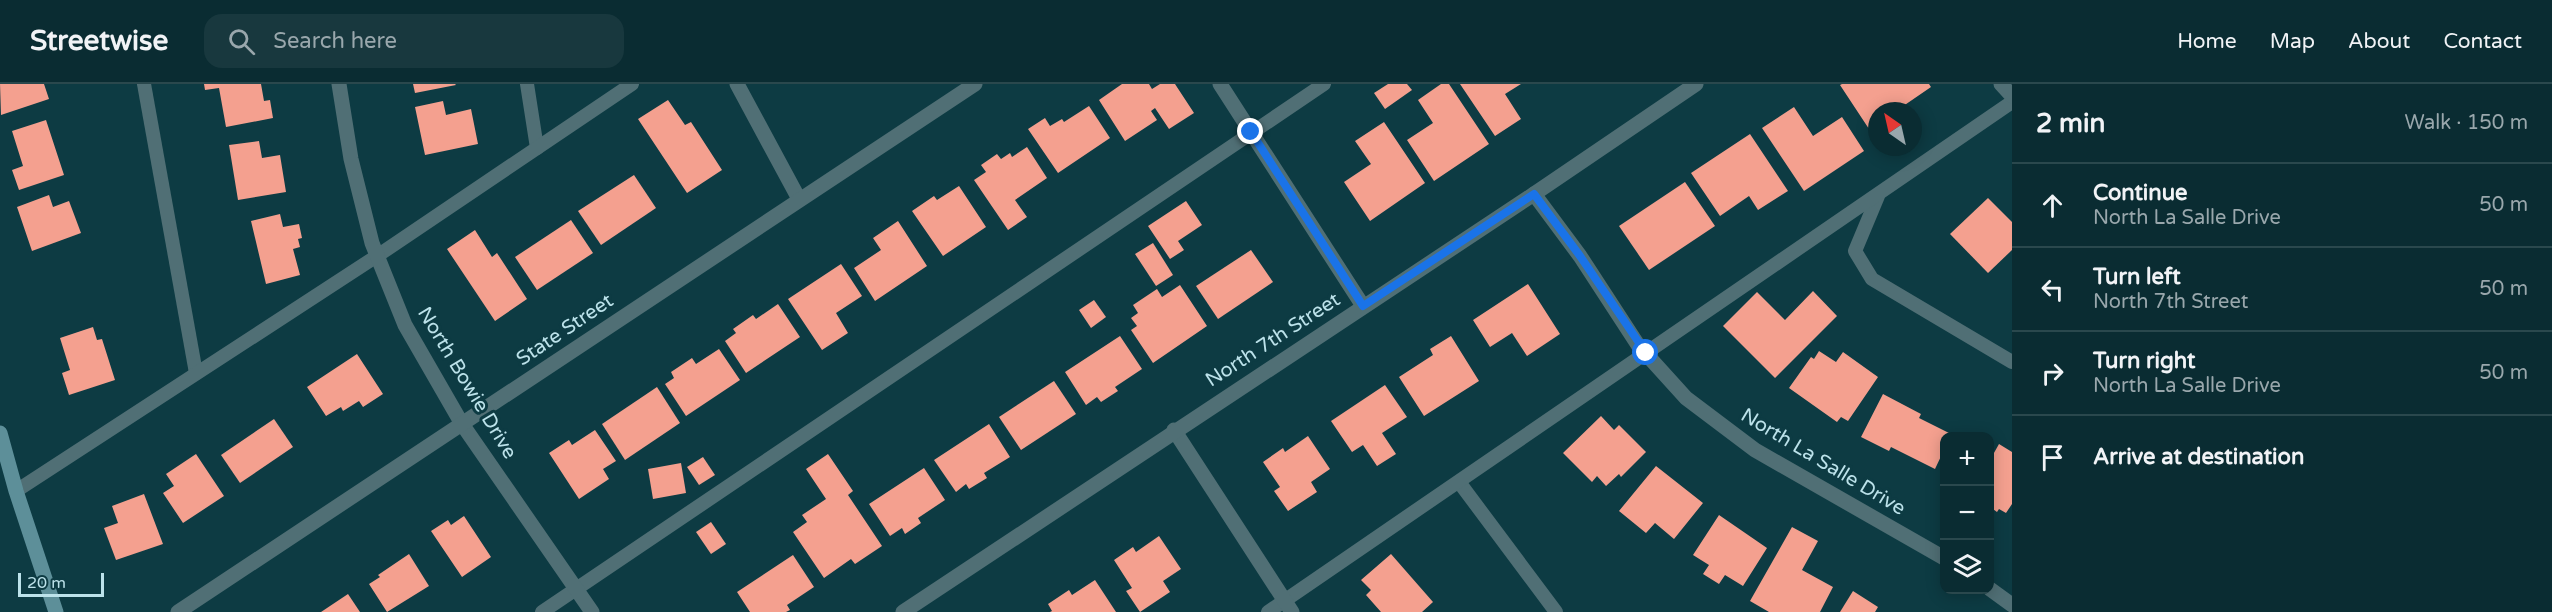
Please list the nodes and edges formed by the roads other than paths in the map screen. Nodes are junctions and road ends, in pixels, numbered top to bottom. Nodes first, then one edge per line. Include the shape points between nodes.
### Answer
1 (144, 84) edge
2 (339, 84) edge
3 (527, 84) edge
4 (632, 84) edge
5 (737, 84) edge
6 (975, 84) edge
7 (1220, 84) edge
8 (1324, 84) edge
9 (1696, 84) edge
10 (2001, 84) edge
11 (2012, 96) edge
12 (2012, 102) edge
13 (1251, 132) junction
14 (537, 148) junction
15 (1534, 194) junction
16 (1879, 194) junction
17 (800, 199) junction
18 (378, 255) junction
19 (1363, 306) junction
20 (1646, 353) junction
21 (2012, 362) edge
22 (196, 373) junction
23 (462, 424) junction
24 (1174, 430) junction
25 (0, 433) edge
26 (1459, 482) junction
27 (16, 491) junction
28 (1940, 556) edge
29 (576, 589) junction
30 (1994, 592) edge
31 (2012, 605) edge
32 (1288, 607) edge
33 (56, 612) edge
34 (178, 612) edge
35 (542, 612) edge
36 (592, 612) edge
37 (903, 612) edge
38 (1268, 612) edge
39 (1556, 612) edge

1 - 22 lane
2 - 18 street, North Bowie Drive via 351,159
3 - 14 lane
4 - 14 lane
5 - 17 street
6 - 17 street, State Street
7 - 13 street
8 - 13 lane
9 - 15 street, North 7th Street
10 - 11 street
12 - 16 lane
13 - 19 street
13 - 29 lane
14 - 18 lane
15 - 19 street, North 7th Street
15 - 20 street, North La Salle Drive
16 - 20 lane
16 - 21 lane via 1854,251 1872,279
17 - 23 street, State Street
18 - 22 lane
18 - 23 street, North Bowie Drive via 405,325
19 - 24 street, North 7th Street
20 - 26 lane
20 - 28 street, North La Salle Drive via 1686,398 1755,450
22 - 27 lane
23 - 29 street, North Bowie Drive
23 - 34 street, State Street
24 - 32 street
24 - 37 street, North 7th Street
25 - 27 main road
26 - 32 lane
26 - 39 lane
27 - 33 main road
29 - 35 lane
29 - 36 street, North Bowie Drive
30 - 31 street
32 - 38 lane

